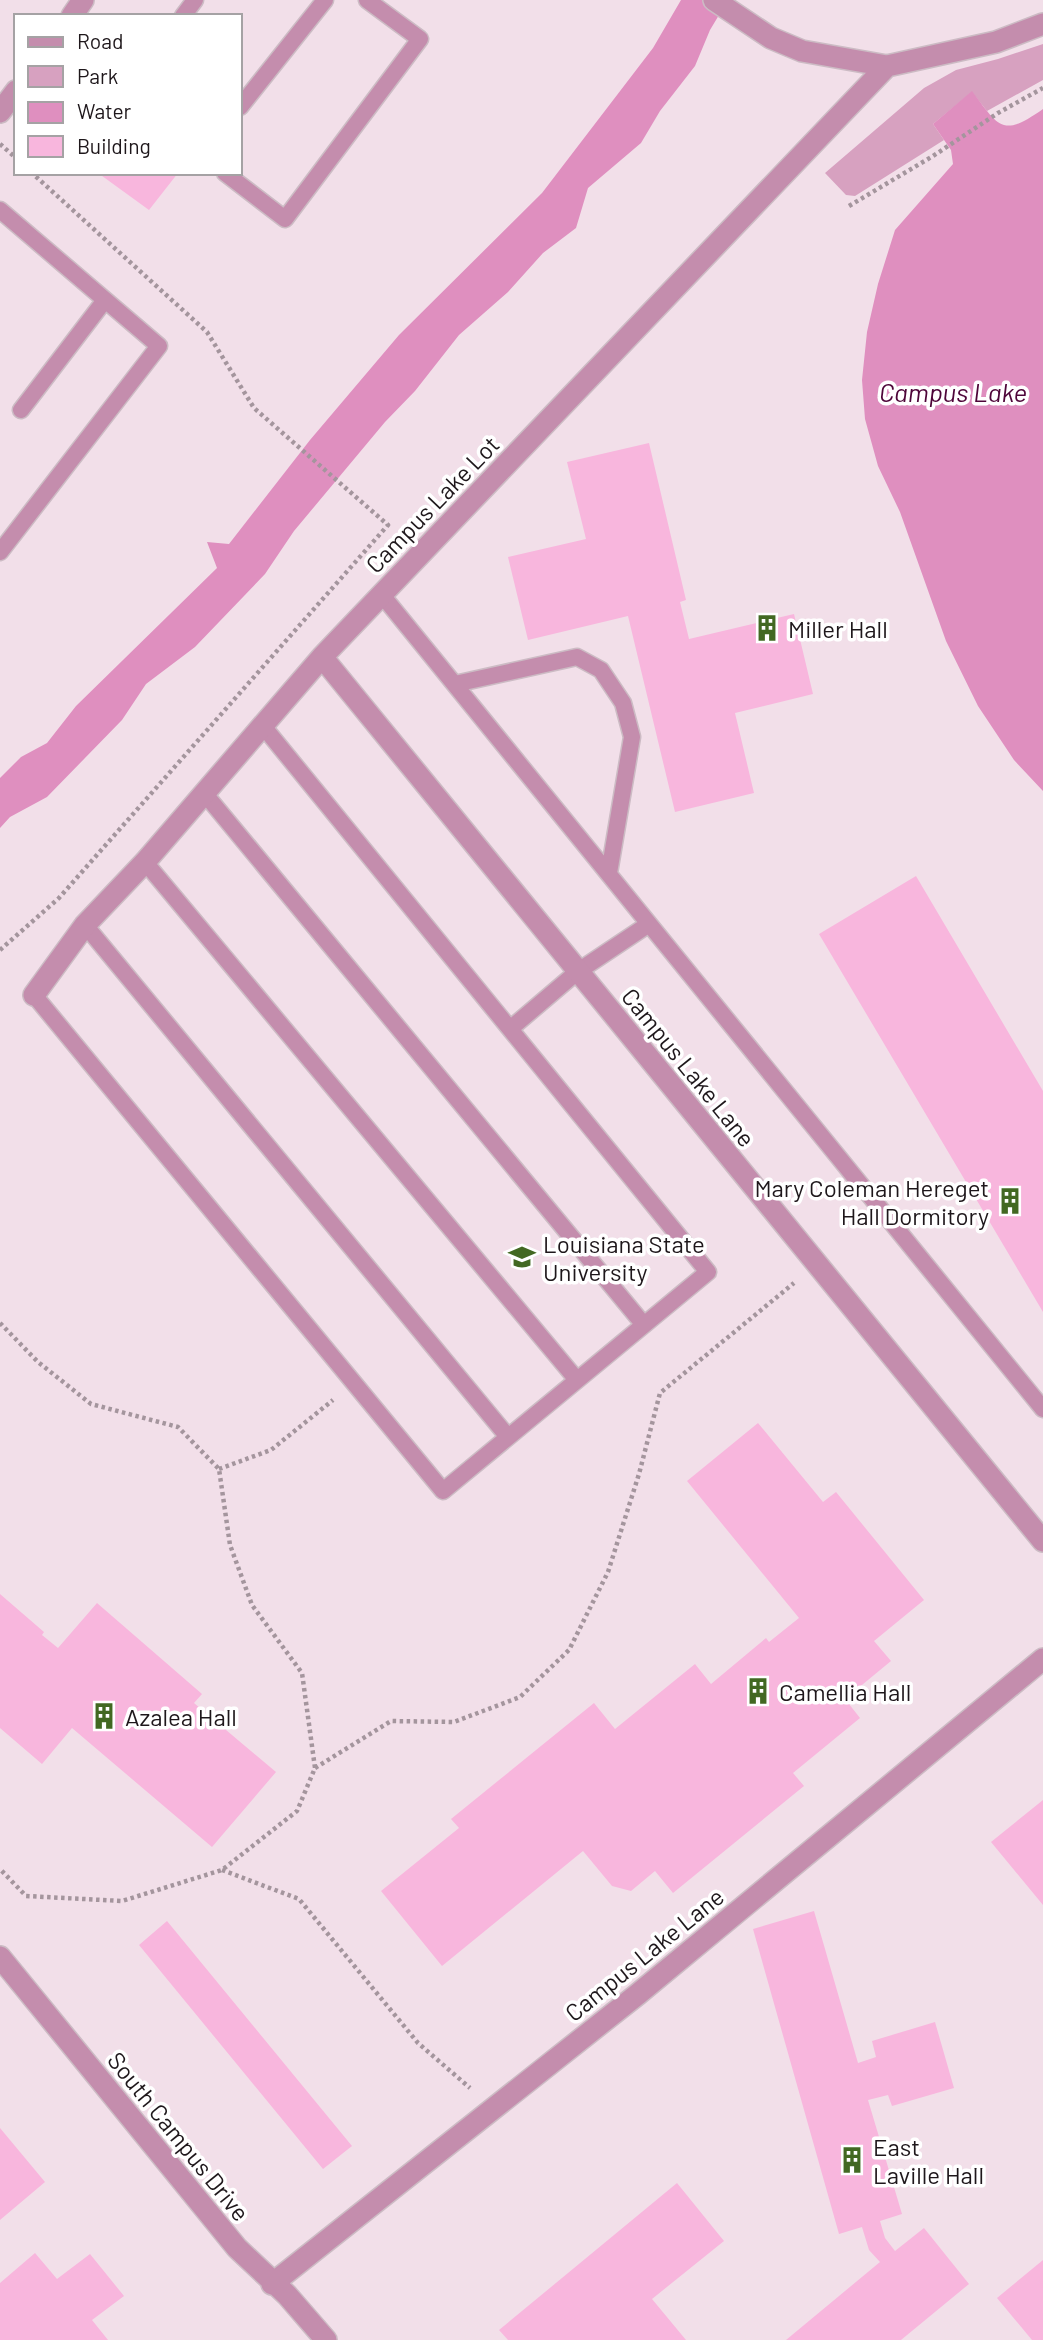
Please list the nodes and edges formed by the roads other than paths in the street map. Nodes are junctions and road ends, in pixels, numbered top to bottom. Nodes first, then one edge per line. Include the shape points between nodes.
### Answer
1 (324, 0) edge
2 (367, 0) edge
3 (714, 0) edge
4 (1043, 24) edge
5 (887, 66) junction
6 (14, 94) edge
7 (242, 104) edge
8 (0, 112) edge
9 (228, 175) edge
10 (0, 210) edge
11 (105, 300) junction
12 (21, 410) dead end
13 (0, 552) edge
14 (383, 595) junction
15 (323, 657) junction
16 (455, 684) junction
17 (263, 726) junction
18 (205, 794) junction
19 (145, 862) junction
20 (609, 873) junction
21 (649, 924) junction
22 (85, 925) junction
23 (577, 972) junction
24 (34, 995) joint
25 (510, 1029) junction
26 (644, 1325) junction
27 (577, 1380) junction
28 (1043, 1409) edge
29 (508, 1437) junction
30 (1043, 1541) edge
31 (1043, 1659) edge
32 (0, 1957) edge
33 (272, 2284) junction
34 (326, 2340) edge

1 - 7 lane
2 - 9 lane via 420,39 285,219
3 - 5 street via 771,38 802,51
4 - 5 street via 996,42
5 - 14 street, Campus Lake Lot
6 - 8 street
10 - 11 lane
11 - 12 lane
11 - 13 lane via 159,346
14 - 15 street, Campus Lake Lot
14 - 16 lane
15 - 17 street, Campus Lake Lot
15 - 23 street, Campus Lake Lane
16 - 20 lane
16 - 20 lane via 577,657 601,670 623,703 632,737
17 - 18 street, Campus Lake Lot
17 - 25 lane
18 - 19 street, Campus Lake Lot
18 - 26 lane
19 - 22 street, Campus Lake Lot
19 - 27 lane
20 - 21 lane
21 - 23 lane
21 - 28 lane
22 - 24 street, Campus Lake Lot
22 - 29 lane
23 - 25 lane
23 - 30 street, Campus Lake Lane
24 - 29 lane via 443,1490
25 - 26 lane via 708,1272
26 - 27 lane
27 - 29 lane
31 - 33 street, Campus Lake Lane via 638,1994
32 - 33 street, South Campus Drive via 237,2248
33 - 34 street, South Campus Drive

